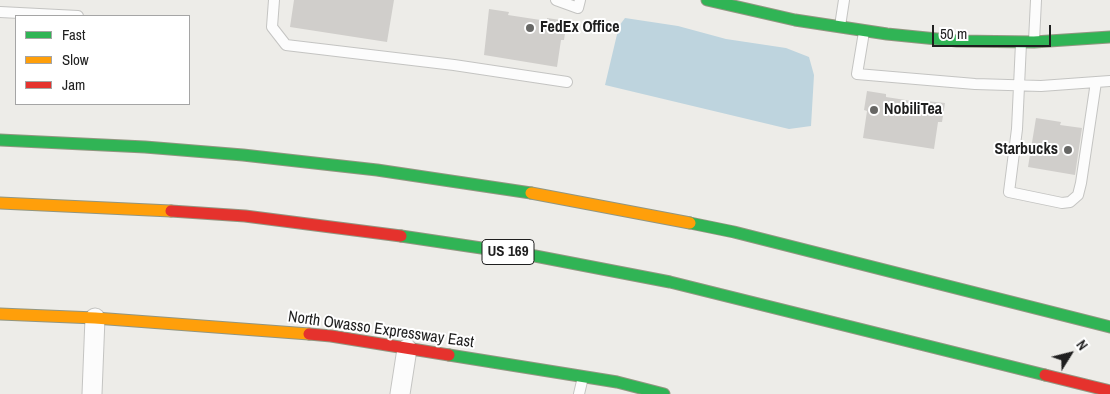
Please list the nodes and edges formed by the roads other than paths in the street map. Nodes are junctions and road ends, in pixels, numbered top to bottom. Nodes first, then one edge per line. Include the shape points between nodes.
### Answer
1 (274, 0) edge
2 (556, 0) edge
3 (580, 0) edge
4 (707, 0) edge
5 (844, 0) edge
6 (1036, 0) edge
7 (0, 12) edge
8 (58, 15) edge
9 (840, 27) junction
10 (865, 31) junction
11 (1110, 37) edge
12 (1021, 42) junction
13 (1034, 42) junction
14 (1110, 81) edge
15 (567, 82) dead end
16 (1096, 82) junction
17 (1020, 85) junction
18 (0, 140) edge
19 (0, 203) edge
20 (0, 314) edge
21 (94, 318) junction
22 (1110, 327) edge
23 (407, 349) junction
24 (584, 376) junction
25 (1110, 391) edge
26 (92, 394) edge
27 (400, 394) edge
28 (579, 394) edge
29 (664, 394) edge

1 - 15 lane via 272,27 286,45
2 - 3 lane via 578,8
4 - 9 main road
5 - 9 lane
6 - 13 lane
7 - 8 lane
9 - 10 main road
10 - 12 main road via 957,41
10 - 17 lane via 857,74
11 - 13 main road
12 - 13 main road
12 - 17 lane
14 - 16 lane
16 - 17 lane
16 - 17 lane via 1082,183 1078,195 1070,202 1062,203 1009,192
18 - 22 main road via 243,155 378,170 542,195 734,232
19 - 25 main road, US 169 via 245,216 535,256 670,282
20 - 21 main road, North Owasso Expressway East
21 - 23 main road, North Owasso Expressway East via 331,336
21 - 26 street
23 - 24 main road, North Owasso Expressway East
23 - 27 street
24 - 28 lane
24 - 29 main road, North Owasso Expressway East

